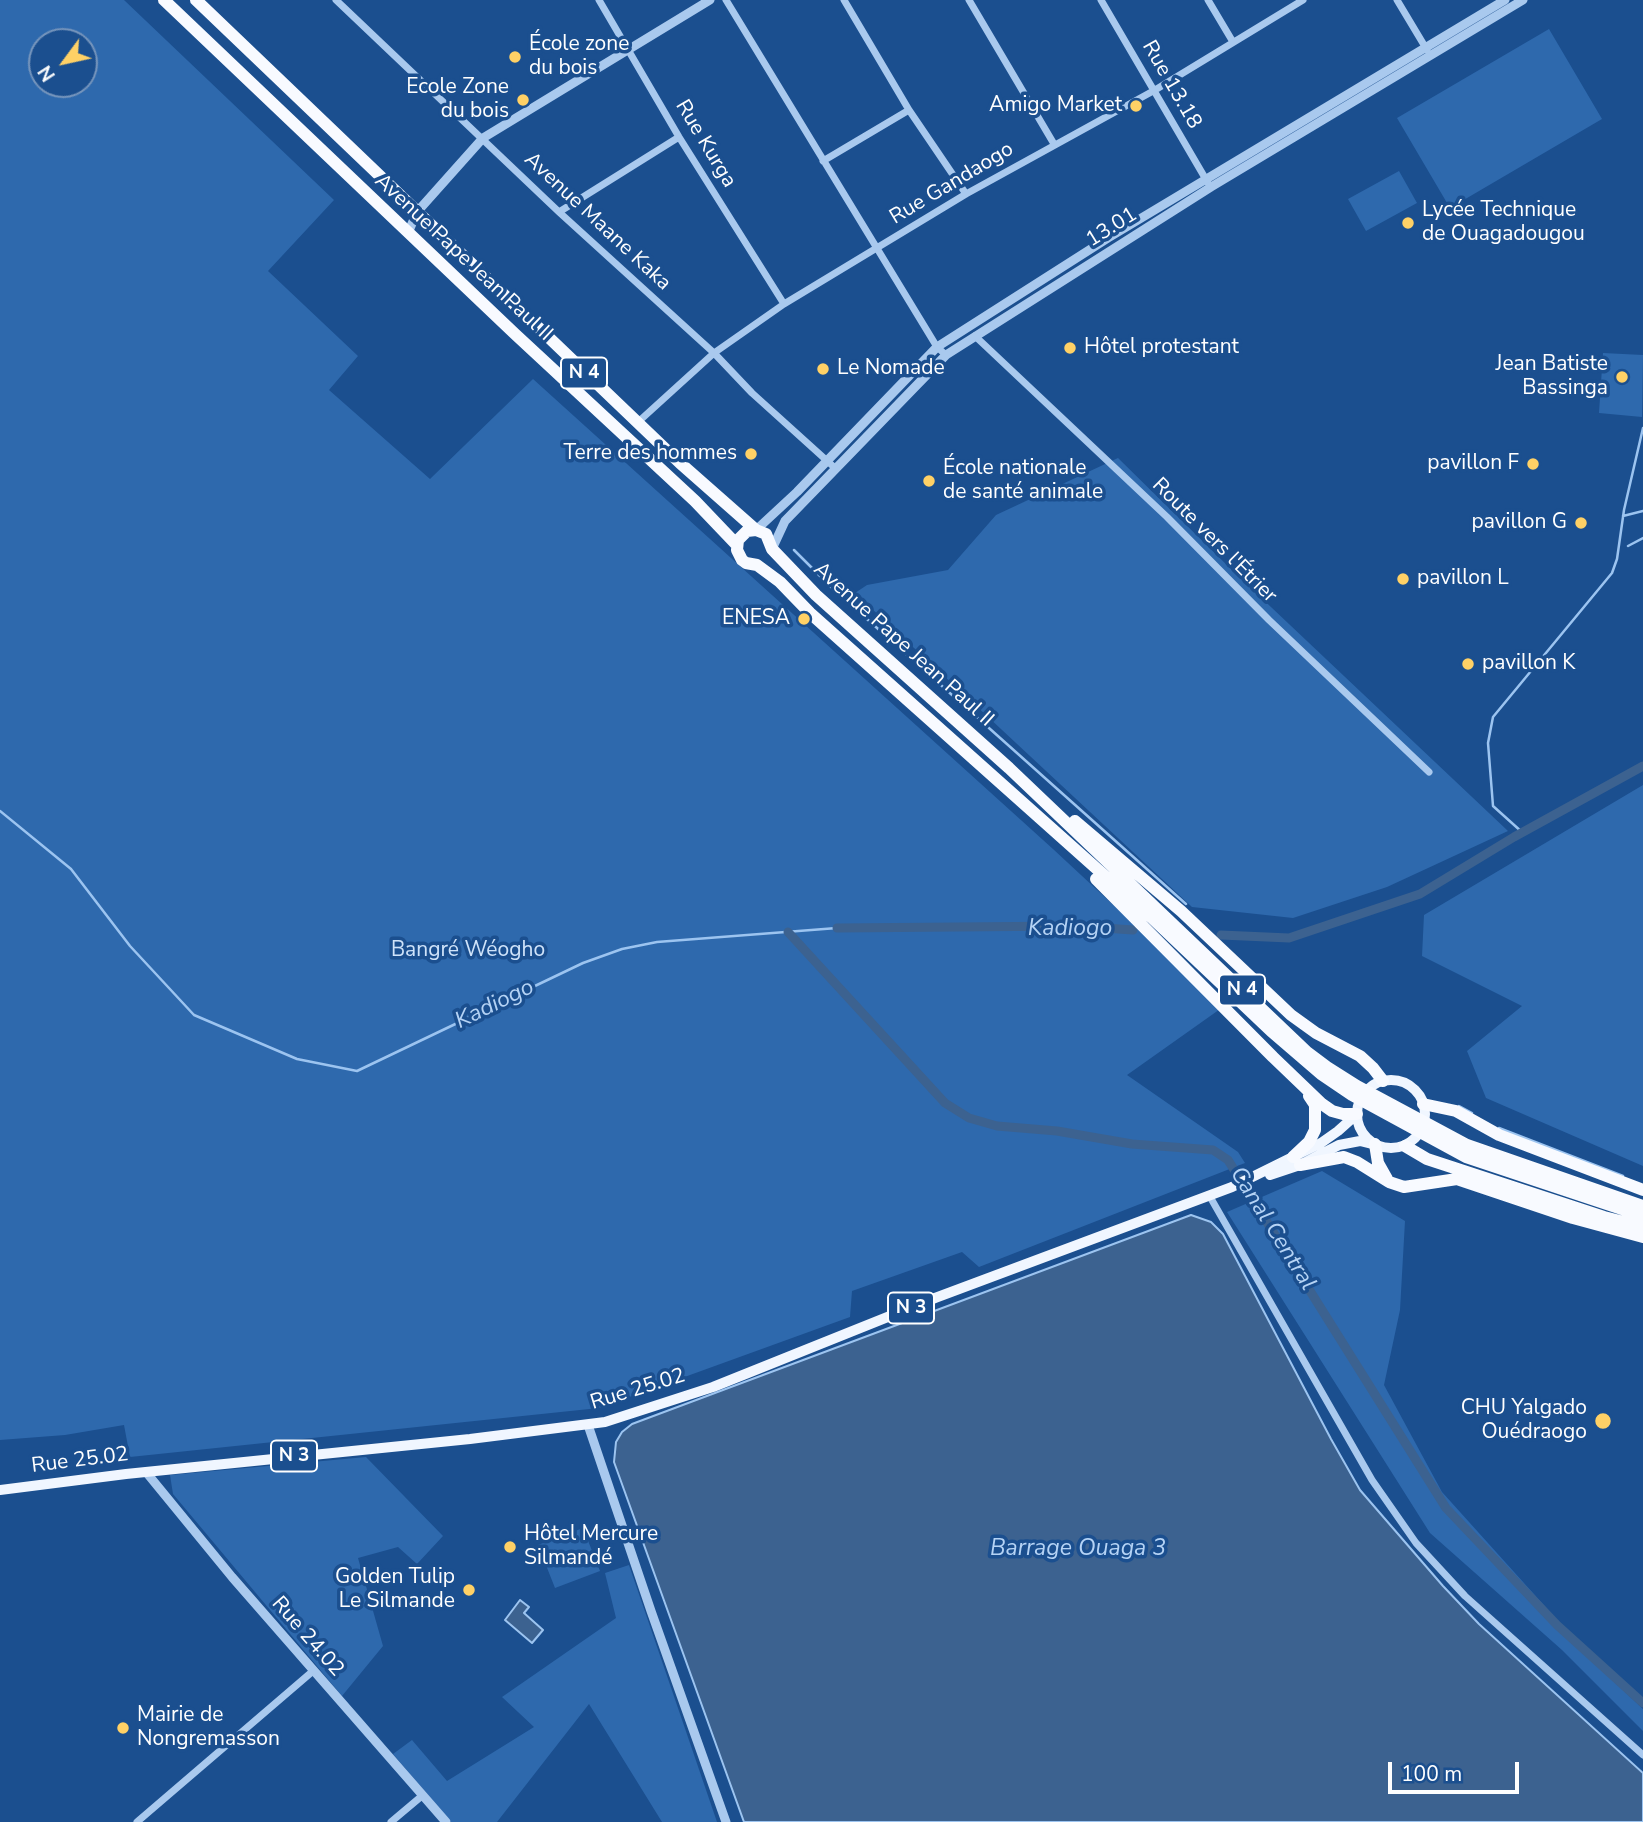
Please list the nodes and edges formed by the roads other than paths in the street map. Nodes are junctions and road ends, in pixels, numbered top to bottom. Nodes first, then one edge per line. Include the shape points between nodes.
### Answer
1 (164, 0) edge
2 (196, 0) edge
3 (336, 0) edge
4 (599, 0) edge
5 (710, 0) edge
6 (726, 0) edge
7 (844, 0) edge
8 (968, 0) edge
9 (1101, 0) edge
10 (1208, 0) edge
11 (1303, 0) edge
12 (1397, 0) edge
13 (1505, 0) edge
14 (1523, 0) edge
15 (1233, 43) junction
16 (628, 48) junction
17 (1428, 53) junction
18 (1155, 90) junction
19 (909, 110) junction
20 (678, 137) junction
21 (483, 138) junction
22 (1054, 144) junction
23 (823, 161) junction
24 (1208, 183) junction
25 (966, 194) junction
26 (417, 212) junction
27 (559, 212) junction
28 (408, 233) junction
29 (877, 250) junction
30 (785, 304) junction
31 (975, 336) junction
32 (937, 347) junction
33 (714, 353) junction
34 (946, 355) junction
35 (637, 423) junction
36 (828, 461) junction
37 (835, 468) junction
38 (756, 530) junction
39 (736, 544) junction
40 (772, 549) junction
41 (757, 565) junction
42 (1009, 768) junction
43 (1429, 772) dead end
44 (994, 778) junction
45 (1296, 1079) junction
46 (1383, 1081) junction
47 (1355, 1090) junction
48 (1423, 1104) junction
49 (1357, 1114) junction
50 (1434, 1134) junction
51 (1375, 1144) junction
52 (1405, 1146) junction
53 (1296, 1161) junction
54 (1389, 1182) junction
55 (1643, 1190) edge
56 (1209, 1195) junction
57 (1643, 1206) edge
58 (1643, 1216) edge
59 (1643, 1227) edge
60 (1643, 1237) edge
61 (588, 1425) junction
62 (146, 1472) junction
63 (0, 1490) edge
64 (313, 1671) junction
65 (1643, 1755) edge
66 (422, 1796) junction
67 (137, 1822) edge
68 (391, 1822) edge
69 (446, 1822) edge
70 (726, 1822) edge

1 - 28 highway, Avenue Pape Jean Paul II / N 4
2 - 26 highway, Avenue Pape Jean Paul II / N 4
3 - 21 street, Avenue Maane Kaka
4 - 16 street, Rue Kurga
5 - 16 street
6 - 23 street
7 - 19 street
8 - 22 street
9 - 18 street, Rue 13.18
10 - 15 street
11 - 15 street, Rue Gandaogo
12 - 17 street
13 - 17 street, 13.01
14 - 17 street, 13.01
15 - 18 street, Rue Gandaogo
16 - 20 street, Rue Kurga
16 - 21 street
17 - 24 street, 13.01
18 - 22 street, Rue Gandaogo
18 - 24 street, Rue 13.18
19 - 23 street
19 - 25 street
20 - 27 street
20 - 30 street, Rue Kurga
21 - 26 street
21 - 27 street, Avenue Maane Kaka
22 - 25 street, Rue Gandaogo
23 - 29 street
24 - 31 street, 13.01
24 - 32 street, 13.01 via 1108,237
25 - 29 street, Rue Gandaogo
26 - 28 street
26 - 35 highway, Avenue Pape Jean Paul II / N 4
27 - 33 street, Avenue Maane Kaka
28 - 39 highway, Avenue Pape Jean Paul II / N 4
29 - 30 street, Rue Gandaogo
29 - 32 street
30 - 33 street, Rue Gandaogo
31 - 34 street, 13.01
31 - 43 street, Route vers l'Étrier
32 - 34 street
32 - 36 street, 13.01
33 - 35 street, Rue Gandaogo
33 - 36 street, Avenue Maane Kaka
34 - 37 street, 13.01
35 - 38 highway, Avenue Pape Jean Paul II / N 4
36 - 37 street, Avenue Maane Kaka
36 - 38 street, 13.01
37 - 40 street, 13.01 via 785,521
38 - 39 highway via 743,533
38 - 40 highway, Avenue Pape Jean Paul II / N 4 via 769,538
39 - 41 highway, Avenue Pape Jean Paul II / N 4 via 742,560
40 - 41 highway
40 - 42 highway, Avenue Pape Jean Paul II / N 4 via 816,595
41 - 44 highway, Avenue Pape Jean Paul II / N 4
42 - 46 highway via 1181,911 1291,1015 1360,1056
42 - 47 highway, N 4 via 1307,1052
44 - 45 highway
44 - 47 highway, N 4 via 1300,1058
45 - 49 highway via 1332,1111
45 - 53 highway via 1317,1115 1315,1130
46 - 48 main road via 1412,1087
46 - 49 main road, N 3 via 1368,1090
47 - 50 highway, N 4
48 - 52 main road via 1420,1133
48 - 55 highway via 1456,1111 1499,1135
49 - 51 main road via 1364,1135
49 - 53 main road, Rue 25.02 / N 3
50 - 57 highway, N 4
50 - 58 highway, N 4 via 1466,1157
51 - 52 main road, N 3
51 - 53 main road, Rue 25.02 / N 3 via 1339,1145
51 - 54 highway via 1378,1163
52 - 59 highway via 1427,1159
53 - 54 highway via 1344,1157
53 - 56 main road, Rue 25.02 / N 3
54 - 60 highway via 1404,1187 1457,1179
56 - 61 main road, Rue 25.02 / N 3 via 713,1387
56 - 65 street via 1372,1480 1416,1543 1465,1596
61 - 62 main road, Rue 25.02 / N 3
61 - 70 street
62 - 63 main road, Rue 25.02 / N 3
62 - 64 street, Rue 24.02
64 - 66 street, Rue 24.02
64 - 67 street
66 - 68 street
66 - 69 street, Rue 24.02

